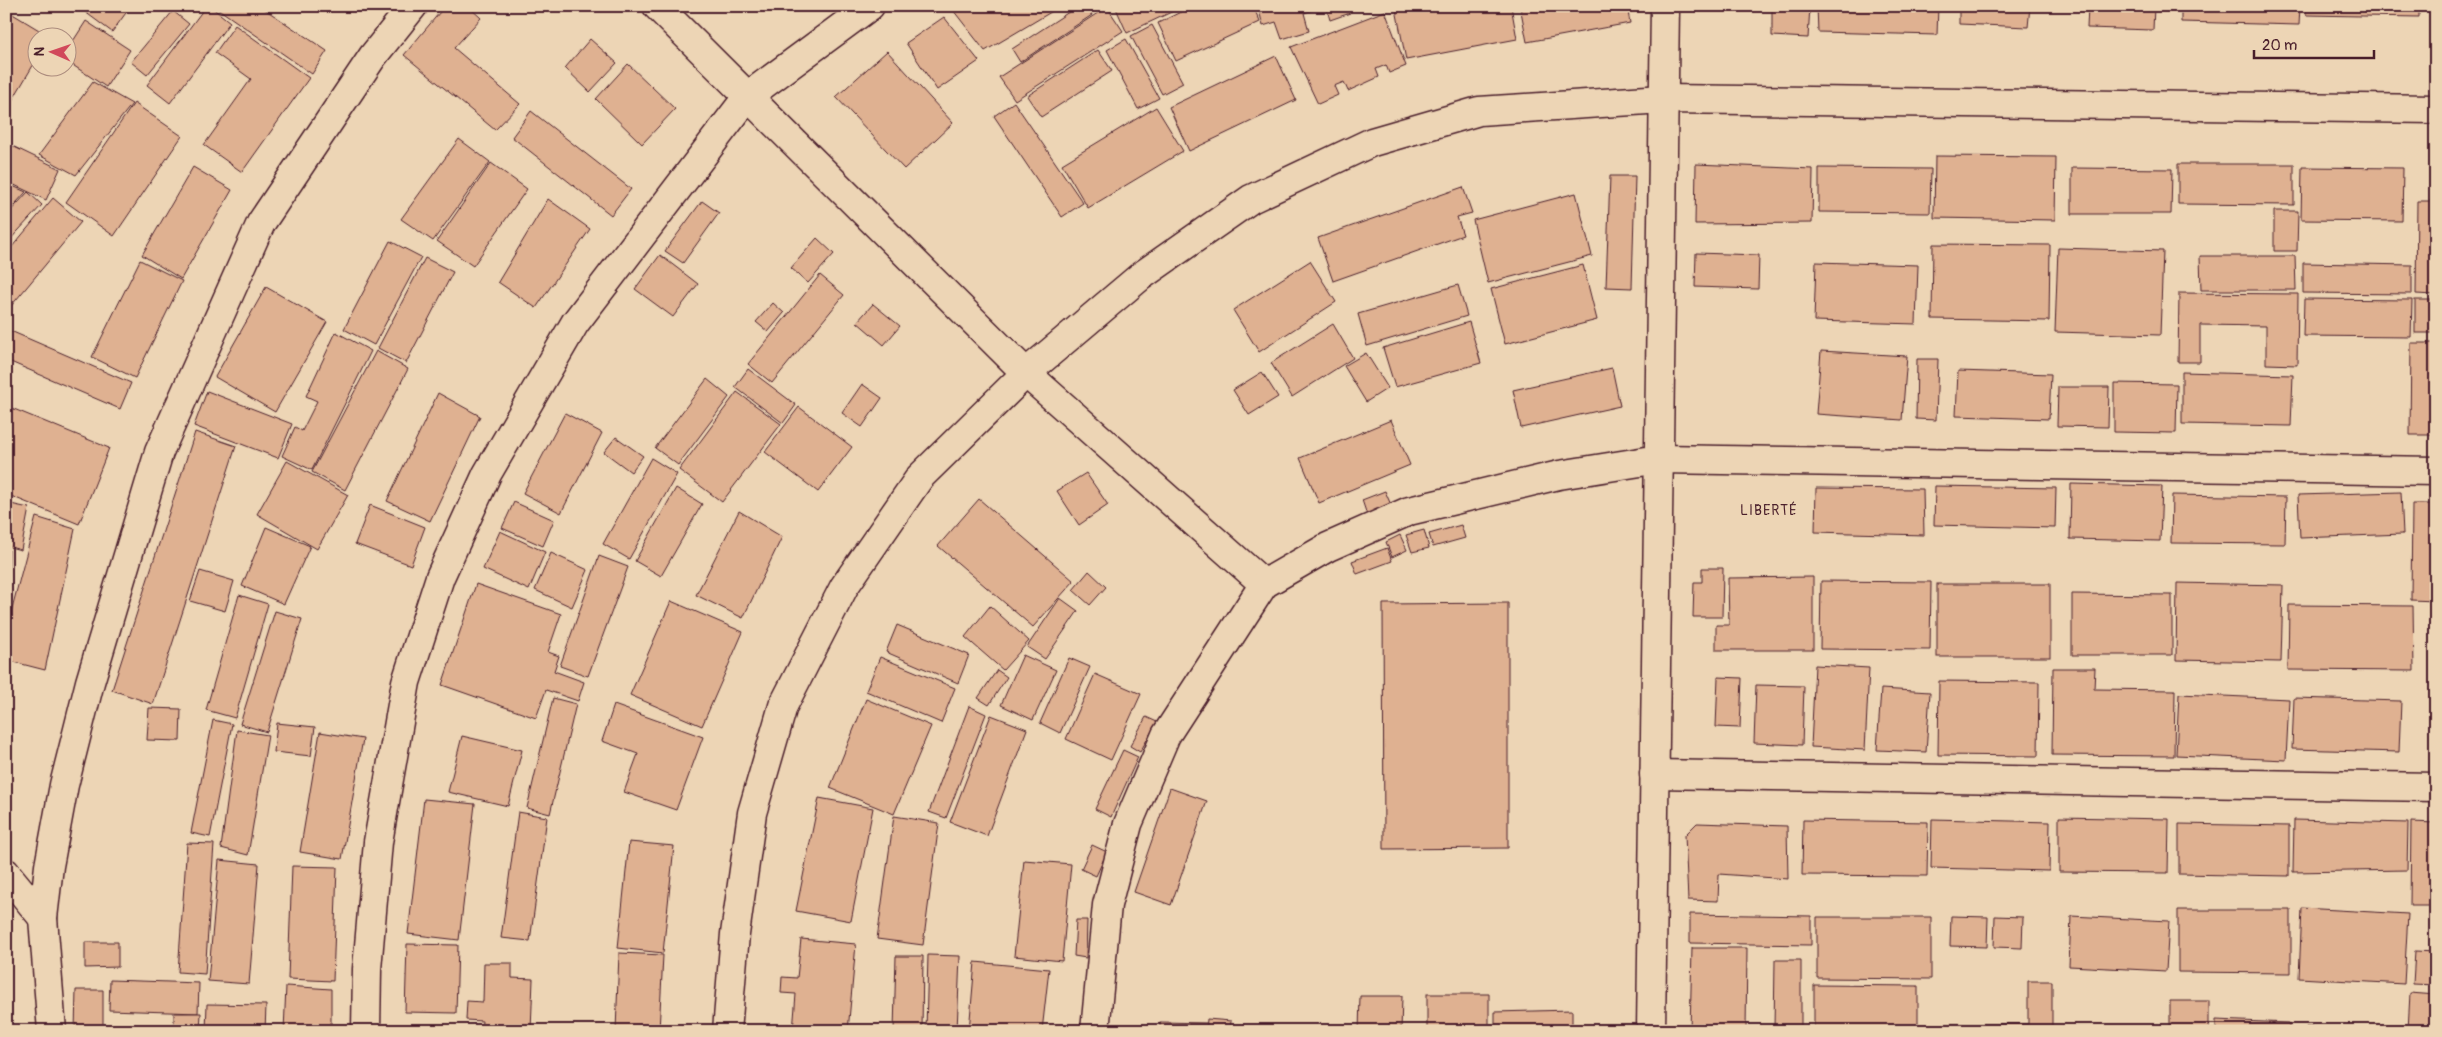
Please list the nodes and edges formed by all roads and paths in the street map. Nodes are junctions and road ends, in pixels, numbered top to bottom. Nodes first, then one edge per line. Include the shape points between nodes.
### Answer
1 (414, 6) edge
2 (656, 6) edge
3 (870, 6) edge
4 (1664, 6) edge
5 (748, 96) junction
6 (1663, 99) junction
7 (2436, 109) edge
8 (1026, 373) junction
9 (1659, 460) junction
10 (2436, 471) edge
11 (1264, 584) junction
12 (1654, 774) junction
13 (2436, 787) edge
14 (6, 873) edge
15 (43, 918) junction
16 (52, 1031) edge
17 (366, 1031) edge
18 (726, 1031) edge
19 (1095, 1031) edge
20 (1651, 1031) edge

1 - 15 street via 372,56 261,222 160,452 90,682 64,785
2 - 5 street
3 - 5 street
4 - 6 street
5 - 8 street
5 - 17 street via 575,323 487,474 440,577 406,682 378,842 367,969
6 - 7 street
6 - 8 street via 1479,111 1372,142 1251,200 1140,276
6 - 9 street
8 - 11 street
8 - 18 street via 920,477 844,587 784,706 752,813 735,934
9 - 10 street
9 - 11 street via 1559,475 1409,511 1328,547
9 - 12 street
11 - 19 street via 1166,735 1128,824 1107,905
12 - 13 street
12 - 20 street
14 - 15 street
15 - 16 street

